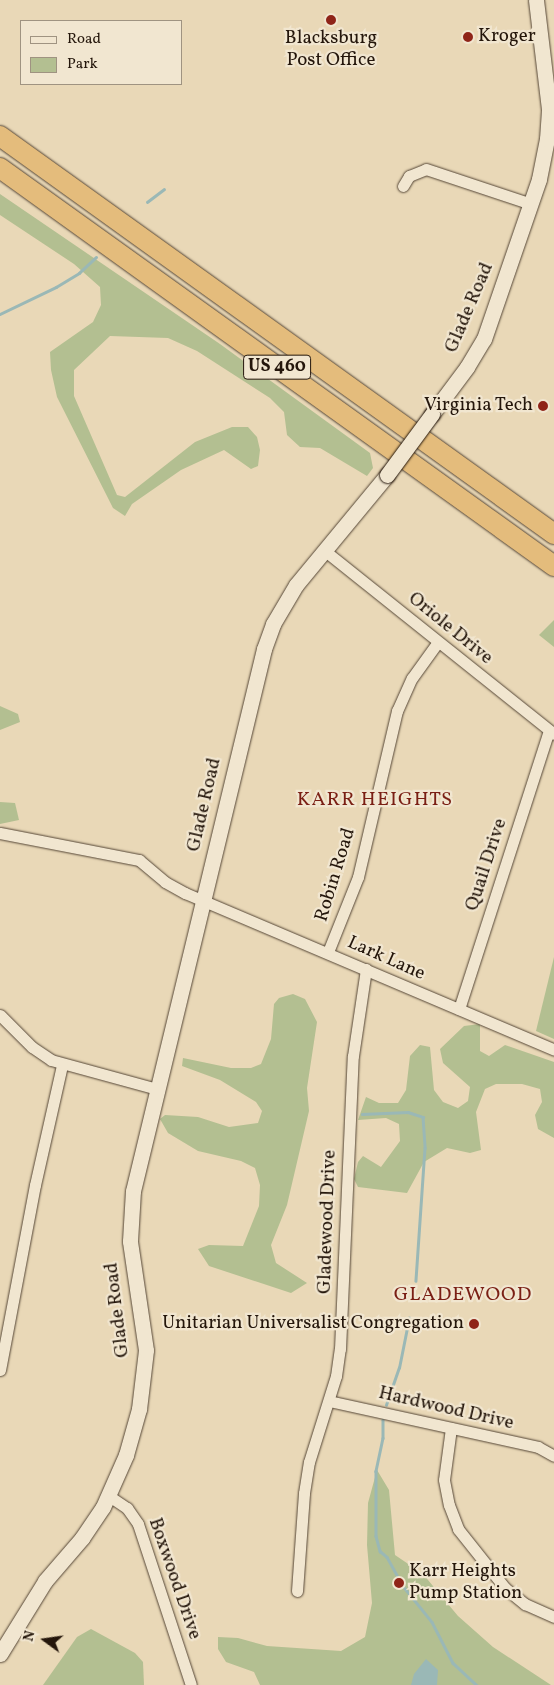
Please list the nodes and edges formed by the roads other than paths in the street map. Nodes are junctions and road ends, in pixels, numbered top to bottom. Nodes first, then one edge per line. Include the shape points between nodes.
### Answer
1 (536, 0) edge
2 (551, 109) edge
3 (0, 136) edge
4 (0, 168) edge
5 (403, 186) dead end
6 (531, 204) junction
7 (554, 534) edge
8 (325, 551) junction
9 (554, 566) edge
10 (438, 642) junction
11 (552, 732) edge
12 (0, 833) edge
13 (203, 898) junction
14 (328, 952) junction
15 (366, 969) junction
16 (459, 1009) junction
17 (0, 1015) edge
18 (554, 1050) edge
19 (62, 1064) junction
20 (157, 1089) junction
21 (1, 1363) edge
22 (329, 1401) junction
23 (451, 1428) junction
24 (554, 1456) edge
25 (110, 1496) junction
26 (297, 1592) dead end
27 (554, 1617) edge
28 (0, 1654) edge
29 (192, 1685) edge

1 - 2 street, Glade Road
2 - 6 street, Glade Road via 544,157
3 - 7 highway, US 460
4 - 9 highway, US 460
5 - 6 street via 409,176 426,169
6 - 8 street, Glade Road, bridge via 484,339 458,381
8 - 10 street, Oriole Drive
8 - 13 street, Glade Road via 286,601 264,649
10 - 11 street, Oriole Drive
10 - 14 street, Robin Road via 412,678 400,703 355,888
11 - 16 street, Quail Drive
12 - 13 street, Lark Lane via 139,860 165,882
13 - 14 street, Lark Lane
13 - 20 street, Glade Road
14 - 15 street, Lark Lane
15 - 16 street, Lark Lane
15 - 22 street, Gladewood Drive via 353,1056 340,1349
16 - 18 street, Lark Lane
17 - 19 street via 32,1047
19 - 20 street
19 - 21 street
20 - 25 street, Glade Road via 133,1191 130,1220 133,1268 145,1328 145,1374 126,1455
22 - 23 street, Hardwood Drive
22 - 26 street, Gladewood Drive via 304,1493
23 - 24 street, Hardwood Drive via 538,1447
23 - 27 street via 444,1480 458,1529 505,1588 525,1604
25 - 28 street, Glade Road via 82,1538 45,1581
25 - 29 street, Boxwood Drive via 127,1508 138,1524

